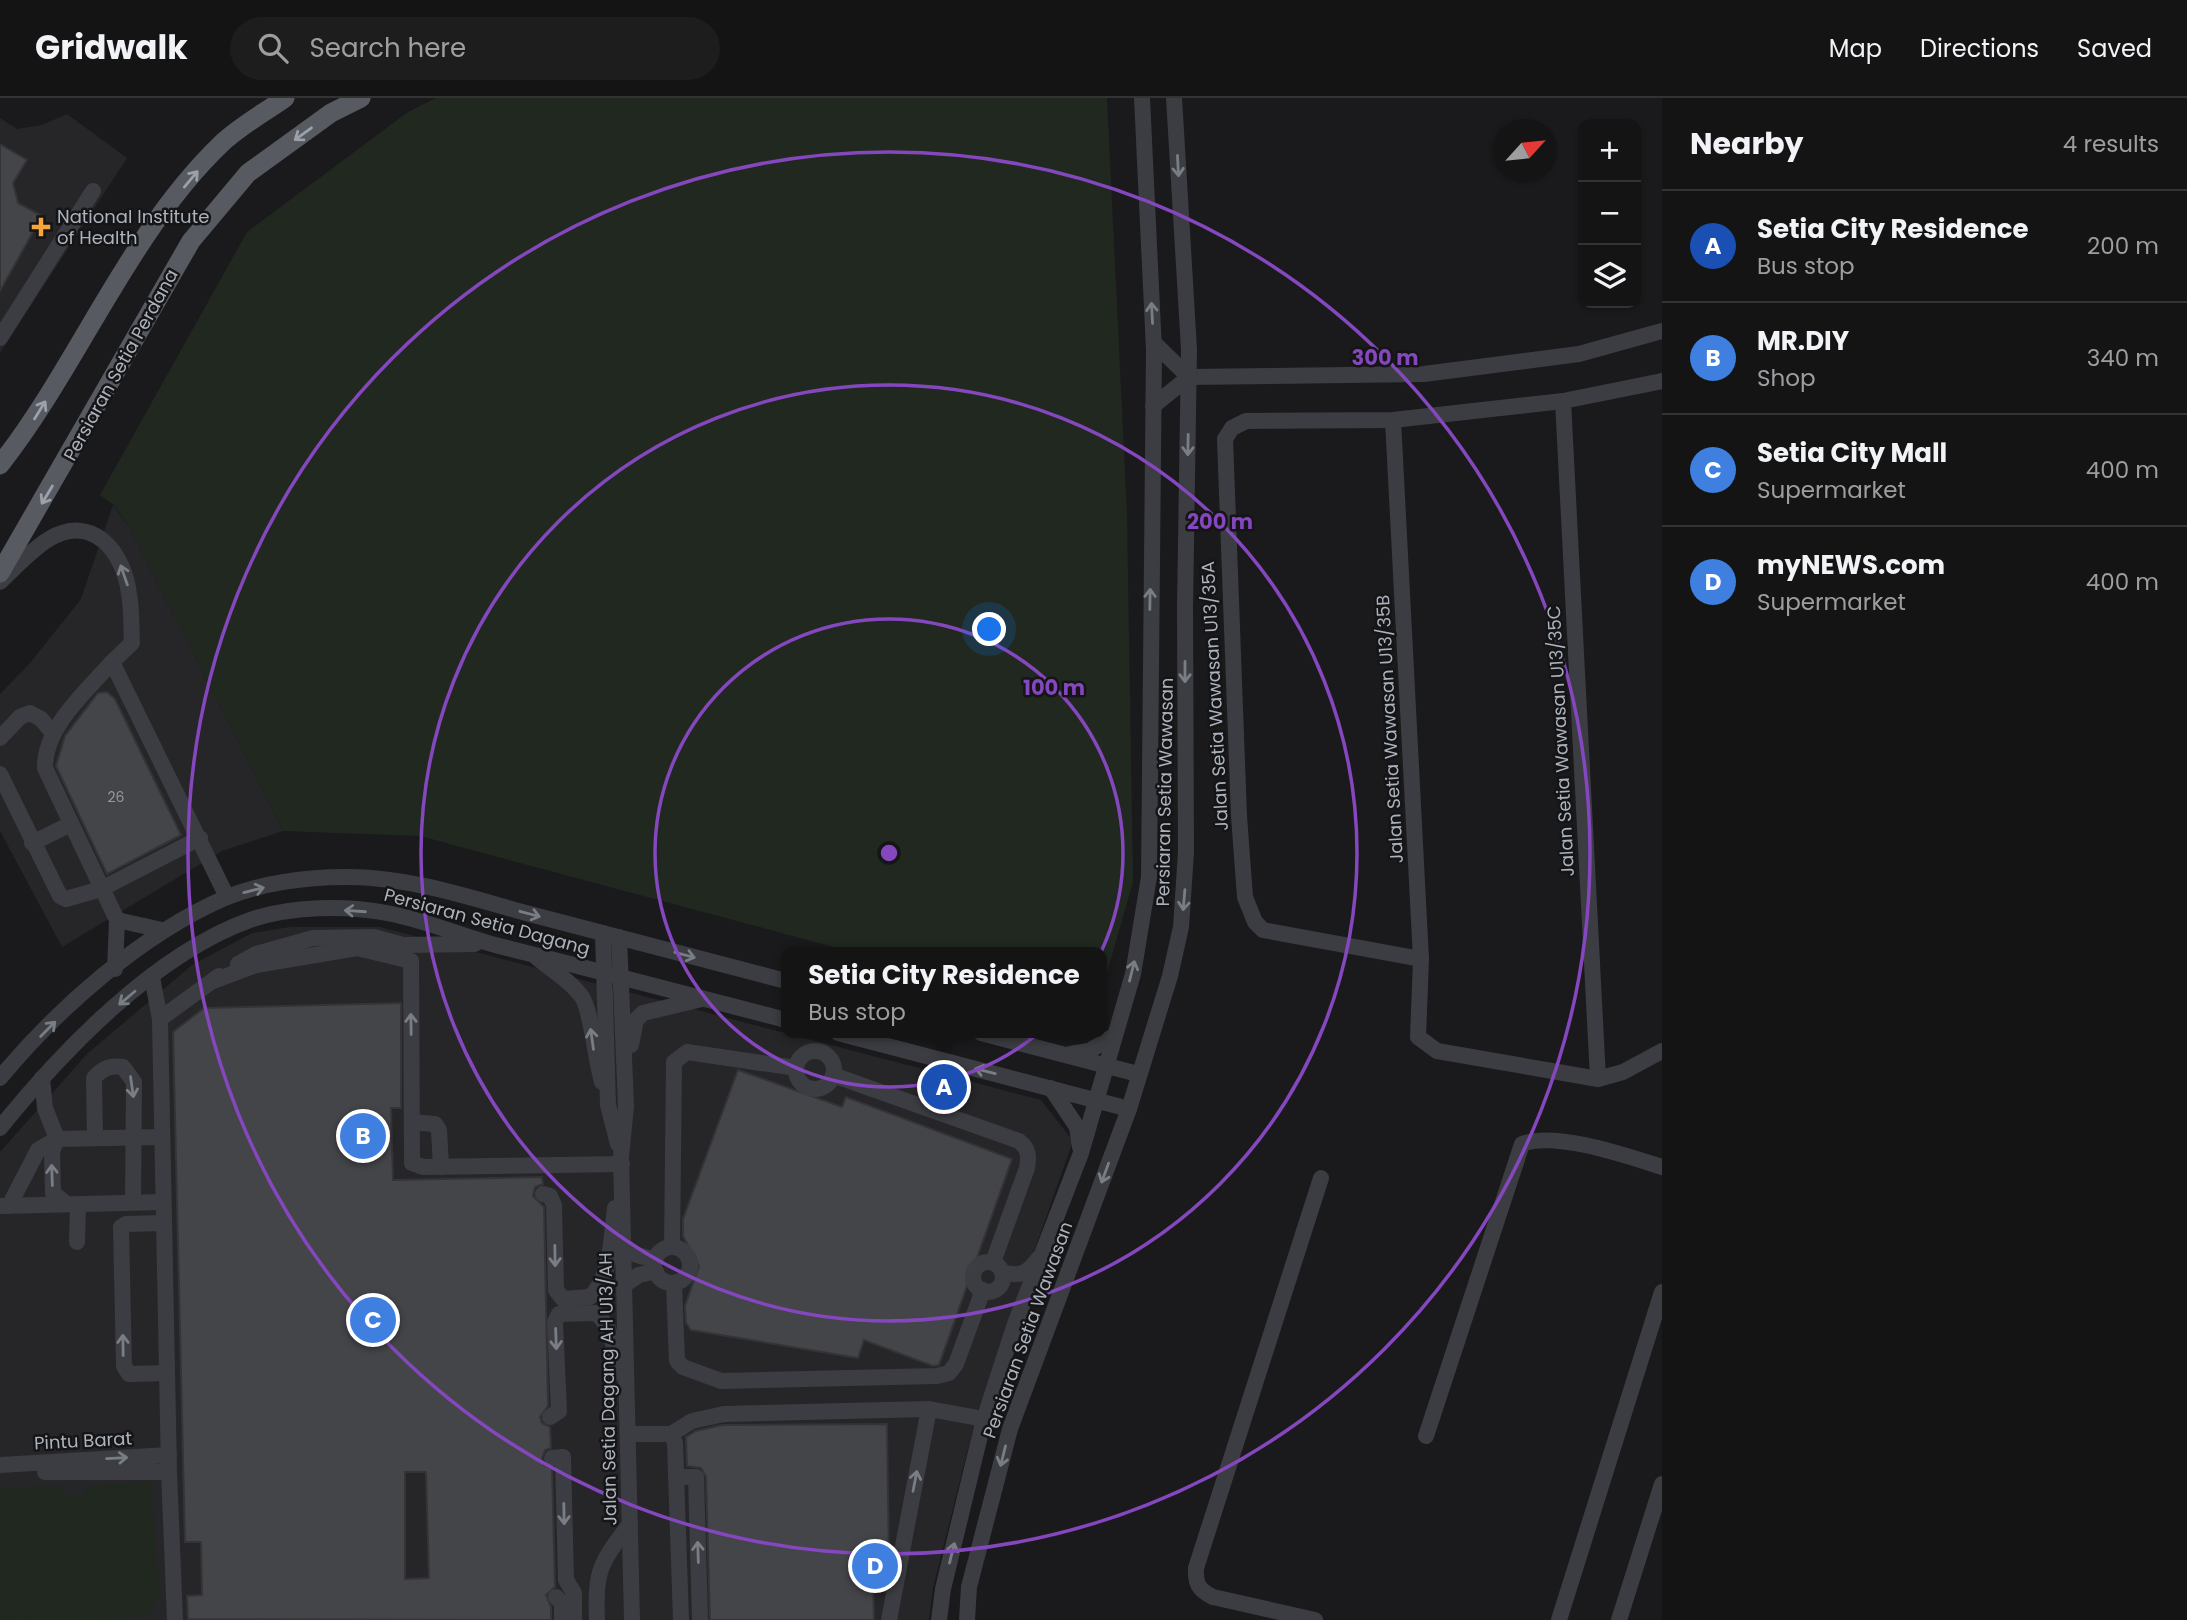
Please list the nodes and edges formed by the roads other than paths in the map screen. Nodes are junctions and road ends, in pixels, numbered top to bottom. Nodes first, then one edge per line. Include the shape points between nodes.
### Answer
1 (285, 98) edge
2 (361, 98) edge
3 (1142, 98) edge
4 (1174, 98) edge
5 (93, 191) dead end
6 (1662, 331) edge
7 (0, 338) edge
8 (1154, 343) junction
9 (1189, 377) junction
10 (1662, 382) edge
11 (1563, 401) junction
12 (1153, 406) junction
13 (1393, 420) junction
14 (0, 465) edge
15 (0, 573) edge
16 (0, 582) edge
17 (112, 662) junction
18 (53, 733) junction
19 (0, 738) edge
20 (0, 774) edge
21 (71, 824) junction
22 (200, 838) junction
23 (32, 843) junction
24 (101, 889) junction
25 (228, 897) junction
26 (117, 920) junction
27 (162, 930) junction
28 (611, 935) junction
29 (492, 944) junction
30 (531, 954) junction
31 (1421, 959) junction
32 (114, 969) junction
33 (613, 974) junction
34 (152, 977) junction
35 (781, 980) edge
36 (213, 981) junction
37 (704, 998) junction
38 (160, 1018) junction
39 (781, 1019) edge
40 (1112, 1037) junction
41 (857, 1038) edge
42 (1000, 1038) edge
43 (1662, 1051) edge
44 (1065, 1055) junction
45 (1105, 1065) junction
46 (796, 1068) junction
47 (1138, 1074) junction
48 (833, 1076) junction
49 (0, 1078) edge
50 (42, 1078) junction
51 (1598, 1079) junction
52 (1051, 1088) junction
53 (1097, 1099) junction
54 (626, 1100) junction
55 (608, 1105) junction
56 (1129, 1109) junction
57 (412, 1122) junction
58 (0, 1128) edge
59 (134, 1137) junction
60 (162, 1137) junction
61 (95, 1138) junction
62 (57, 1139) junction
63 (1081, 1153) junction
64 (622, 1161) junction
65 (441, 1167) junction
66 (1662, 1167) edge
67 (1321, 1178) dead end
68 (543, 1194) dead end
69 (133, 1202) junction
70 (163, 1202) junction
71 (73, 1204) junction
72 (4, 1206) edge
73 (163, 1223) junction
74 (78, 1242) dead end
75 (623, 1245) junction
76 (672, 1247) junction
77 (1043, 1252) junction
78 (656, 1266) junction
79 (997, 1267) junction
80 (674, 1283) junction
81 (624, 1285) junction
82 (990, 1290) junction
83 (1662, 1292) edge
84 (1015, 1324) junction
85 (167, 1373) junction
86 (929, 1409) junction
87 (550, 1417) dead end
88 (984, 1419) junction
89 (628, 1434) junction
90 (671, 1434) junction
91 (1426, 1436) dead end
92 (552, 1458) dead end
93 (169, 1463) junction
94 (0, 1465) edge
95 (0, 1472) edge
96 (676, 1477) junction
97 (1662, 1484) edge
98 (630, 1524) junction
99 (556, 1597) dead end
100 (175, 1620) edge
101 (562, 1620) edge
102 (574, 1620) edge
103 (597, 1620) edge
104 (632, 1620) edge
105 (681, 1620) edge
106 (700, 1620) edge
107 (888, 1620) edge
108 (939, 1620) edge
109 (967, 1620) edge
110 (1315, 1620) edge
111 (1559, 1620) edge
112 (1619, 1620) edge

14 -> 1 main road via 29,428 159,218 220,144
2 -> 15 main road, Persiaran Setia Perdana via 331,113 248,173 191,241
8 -> 3 street, Persiaran Setia Wawasan
4 -> 9 street, Persiaran Setia Wawasan
5 - 7 street
6 - 9 street via 1579,354 1424,374
8 - 9 street
8 - 12 street, Persiaran Setia Wawasan
9 - 12 street
9 -> 47 street, Persiaran Setia Wawasan via 1185,897 1170,976
10 - 11 street
11 - 13 street
11 - 51 street, Jalan Setia Wawasan U13/35C
40 -> 12 street, Persiaran Setia Wawasan via 1133,974 1152,847
13 - 31 street, Jalan Setia Wawasan U13/35B
13 - 31 street, Jalan Setia Wawasan U13/35A via 1246,421 1224,439 1239,816 1245,897 1263,930
17 -> 16 street via 132,643 129,592 120,563 97,534 85,530 50,538
17 - 18 street
17 - 22 street
18 - 19 street via 30,713
18 - 21 street via 45,768
20 - 23 street
21 - 23 street
21 - 24 street
22 - 24 street
22 - 25 street
23 - 24 street via 60,896 71,899
24 - 26 street
25 - 27 street, Persiaran Setia Dagang
25 -> 28 street, Persiaran Setia Dagang via 284,883 346,877 464,896
26 - 27 street
26 - 32 street
27 - 32 street, Persiaran Setia Dagang
28 - 33 street, Jalan Setia Dagang AH U13/AH
28 -> 35 street, Persiaran Setia Dagang
29 - 30 street, Persiaran Setia Dagang
29 -> 34 street, Persiaran Setia Dagang via 386,913 290,911 250,920 185,951
29 - 36 street via 403,945 374,937 313,938 256,954
30 - 33 street, Persiaran Setia Dagang
55 -> 30 street via 581,996
31 - 51 street, Jalan Setia Wawasan U13/35B via 1418,1037 1437,1051
49 -> 32 street, Persiaran Setia Dagang via 78,998
33 - 37 street, Persiaran Setia Dagang
33 - 54 street, Jalan Setia Dagang AH U13/AH
33 - 55 street, Jalan Setia Dagang AH U13/AH
34 - 38 street
34 -> 50 street, Persiaran Setia Dagang
36 - 38 street
57 -> 36 street via 411,961 357,948 256,965
37 - 39 street, Persiaran Setia Dagang
37 - 54 street via 643,1013 636,1020
38 - 60 street
40 - 44 street via 1089,1051
40 - 45 street, Persiaran Setia Wawasan
52 -> 41 street
42 - 44 street
43 - 51 street via 1623,1072
44 - 45 street
45 - 47 street
45 - 53 street, Persiaran Setia Wawasan
46 - 48 street via 799,1080 808,1088 826,1085
46 - 48 street via 801,1057 818,1051 830,1057
46 - 76 street via 687,1052 674,1062
47 - 56 street, Persiaran Setia Wawasan
48 - 79 street via 1026,1147 1027,1168
50 - 58 street, Persiaran Setia Dagang
50 - 62 street
52 - 53 street
52 - 63 street via 1077,1127
53 - 56 street
53 - 63 street, Persiaran Setia Wawasan
54 - 64 street, Jalan Setia Dagang AH U13/AH
55 - 64 street, Jalan Setia Dagang AH U13/AH
56 -> 109 street, Persiaran Setia Wawasan via 1010,1429 969,1587
57 - 65 street via 435,1124 439,1130
57 - 65 street via 412,1163
59 - 60 street
59 - 61 street
61 -> 59 street via 94,1078 112,1065 123,1067 134,1082
59 - 69 street
60 - 70 street
61 - 62 street
71 -> 62 street via 53,1193 52,1152
62 - 72 street via 38,1150
63 - 77 street, Persiaran Setia Wawasan
64 - 65 street
68 -> 64 street via 550,1196 554,1205 556,1290 563,1299 590,1297 602,1281 607,1263
64 - 75 street, Jalan Setia Dagang AH U13/AH
66 - 91 street via 1543,1139 1522,1144
67 - 110 street via 1195,1581 1202,1592 1213,1597
69 - 70 street
69 - 71 street
70 - 73 street
71 - 72 street
71 - 74 street
73 - 85 street
85 -> 73 street via 129,1374 124,1366 121,1227
75 - 78 street
75 - 81 street, Jalan Setia Dagang AH U13/AH
76 - 78 street via 662,1251
76 - 80 street via 683,1251 690,1267 684,1278
77 - 79 street via 1024,1274 1015,1276
77 - 84 street, Persiaran Setia Wawasan
78 - 80 street via 663,1280
78 - 81 street
79 - 82 street via 1002,1282
79 - 82 street via 979,1265 974,1274 975,1284
80 - 82 street via 677,1361 721,1381 949,1373
81 - 89 street, Jalan Setia Dagang AH U13/AH
82 - 84 street via 1014,1298
83 - 111 street
84 - 88 street, Persiaran Setia Wawasan
85 - 93 street
86 - 88 street
86 - 90 street via 724,1414 692,1421
107 -> 86 street
89 -> 87 street via 613,1342 596,1313 556,1317 559,1411
108 -> 88 street, Persiaran Setia Wawasan
89 - 90 street
89 - 98 street, Jalan Setia Dagang AH U13/AH
90 - 96 street
92 -> 102 street via 563,1457 566,1580 574,1594
94 -> 93 street, Pintu Barat
93 - 95 street, Pintu Barat
93 - 100 street
96 - 105 street
106 -> 96 street via 696,1477
97 - 112 street
98 - 103 street via 603,1559 596,1583
98 - 104 street, Jalan Setia Dagang AH U13/AH
99 - 101 street via 562,1603

